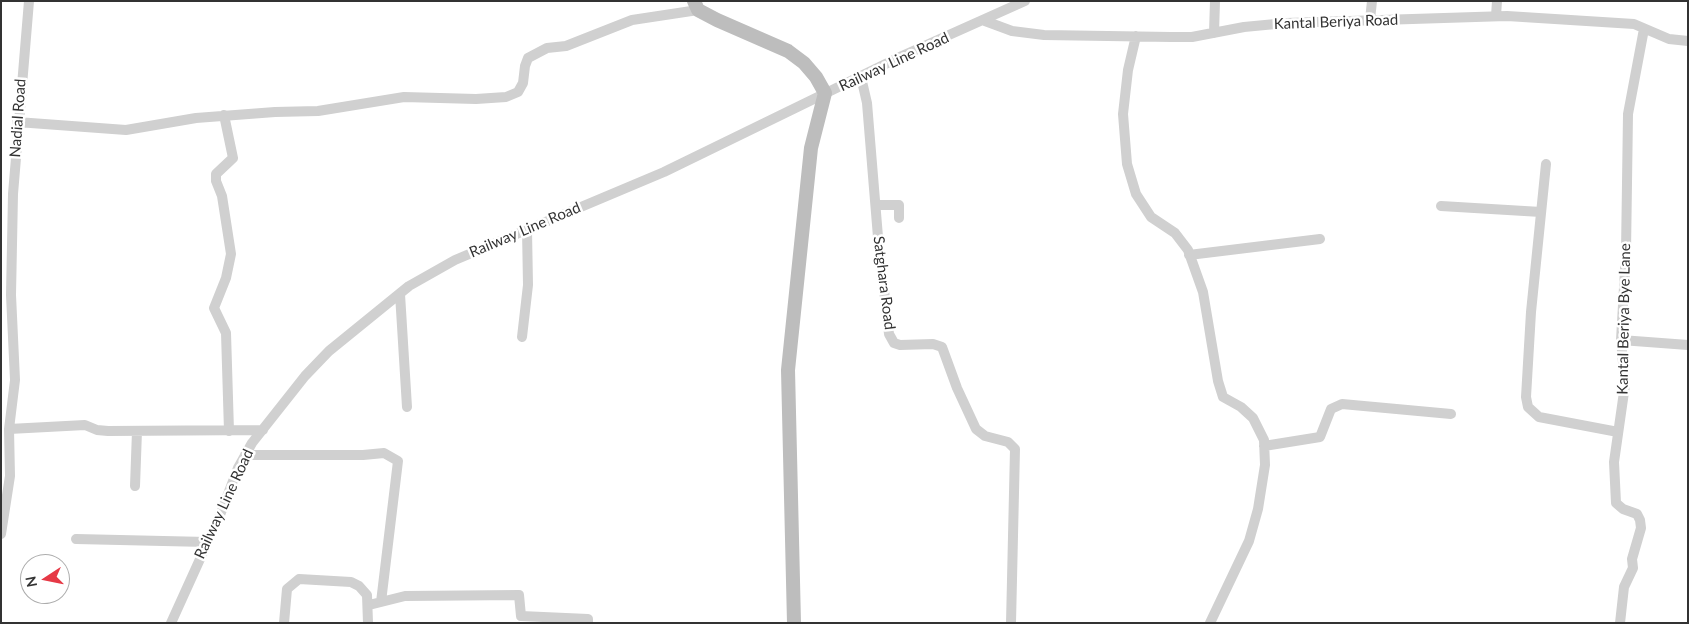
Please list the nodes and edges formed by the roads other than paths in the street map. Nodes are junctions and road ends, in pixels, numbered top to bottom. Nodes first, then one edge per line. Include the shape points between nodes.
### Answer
1 (29, 1) edge
2 (1025, 1) edge
3 (1215, 1) edge
4 (1372, 1) edge
5 (1497, 1) edge
6 (696, 5) edge
7 (1496, 16) junction
8 (1370, 20) junction
9 (985, 21) junction
10 (1644, 28) junction
11 (1214, 33) junction
12 (1136, 36) junction
13 (1688, 41) edge
14 (861, 77) junction
15 (825, 93) junction
16 (224, 115) junction
17 (17, 122) junction
18 (1546, 164) dead end
19 (876, 205) junction
20 (1441, 206) dead end
21 (1541, 212) junction
22 (899, 218) dead end
23 (527, 230) junction
24 (1320, 239) dead end
25 (1189, 255) junction
26 (400, 294) junction
27 (522, 337) dead end
28 (1621, 340) junction
29 (1688, 345) edge
30 (407, 407) dead end
31 (1451, 414) dead end
32 (9, 429) junction
33 (263, 430) junction
34 (137, 431) junction
35 (230, 431) junction
36 (1618, 432) junction
37 (1264, 446) junction
38 (245, 455) junction
39 (135, 486) dead end
40 (1, 534) edge
41 (76, 539) dead end
42 (208, 542) junction
43 (381, 602) junction
44 (369, 605) junction
45 (171, 623) edge
46 (284, 623) edge
47 (368, 623) edge
48 (588, 623) edge
49 (794, 623) edge
50 (1011, 623) edge
51 (1210, 623) edge
52 (1620, 623) edge

1 - 17 street, Nadial Road
2 - 9 street, Railway Line Road
3 - 11 street
4 - 8 street
5 - 7 street
6 - 15 street via 717,20 788,51 810,70
6 - 16 street via 632,20 566,46 547,48 528,58 521,88 506,98 404,97 318,111
7 - 8 street, Kantal Beriya Road
7 - 10 street, Kantal Beriya Road via 1634,24
8 - 11 street, Kantal Beriya Road via 1263,25
9 - 12 street, Kantal Beriya Road via 1012,31 1044,35
9 - 14 street, Railway Line Road
10 - 13 street, Kantal Beriya Road via 1669,39
10 - 28 street, Kantal Beriya Bye Lane via 1628,114
11 - 12 street, Kantal Beriya Road via 1192,37
12 - 25 street via 1123,114 1127,164 1136,194 1151,217 1175,234
14 - 15 street, Railway Line Road
14 - 19 street, Satghara Road
15 - 23 street, Railway Line Road via 664,172
15 - 49 street via 811,148 788,370
16 - 17 street via 126,130
16 - 35 street via 232,158 216,174 216,181 222,196 231,254 214,308 226,333
17 - 32 street, Nadial Road via 11,295 15,380
18 - 21 street
19 - 22 street via 899,206
19 - 50 street, Satghara Road via 889,334 900,346 933,344 942,347 956,388 976,429 985,436 1008,442 1015,449
20 - 21 street
21 - 36 street via 1530,321 1528,407 1539,417
23 - 26 street, Railway Line Road via 455,260
23 - 27 street via 528,285
24 - 25 street
25 - 37 street via 1203,292 1223,397 1253,418
26 - 30 street
26 - 33 street, Railway Line Road via 329,351
28 - 29 street
28 - 36 street, Kantal Beriya Bye Lane via 1624,384
31 - 37 street via 1342,404 1331,409 1320,437
32 - 34 street via 85,425 97,430
32 - 40 street, Nadial Road via 10,476
33 - 35 street
33 - 38 street, Railway Line Road
34 - 35 street
34 - 39 street
36 - 52 street, Kantal Beriya Bye Lane via 1614,462 1616,503 1637,514 1641,528 1632,559 1633,568 1624,587
37 - 51 street via 1265,465 1249,541
38 - 42 street, Railway Line Road
38 - 43 street via 384,453 398,461
41 - 42 street
42 - 45 street, Railway Line Road
43 - 44 street
43 - 48 street via 405,596 520,596 520,616 588,620
44 - 46 street via 367,595 351,582 299,579 287,589
44 - 47 street

